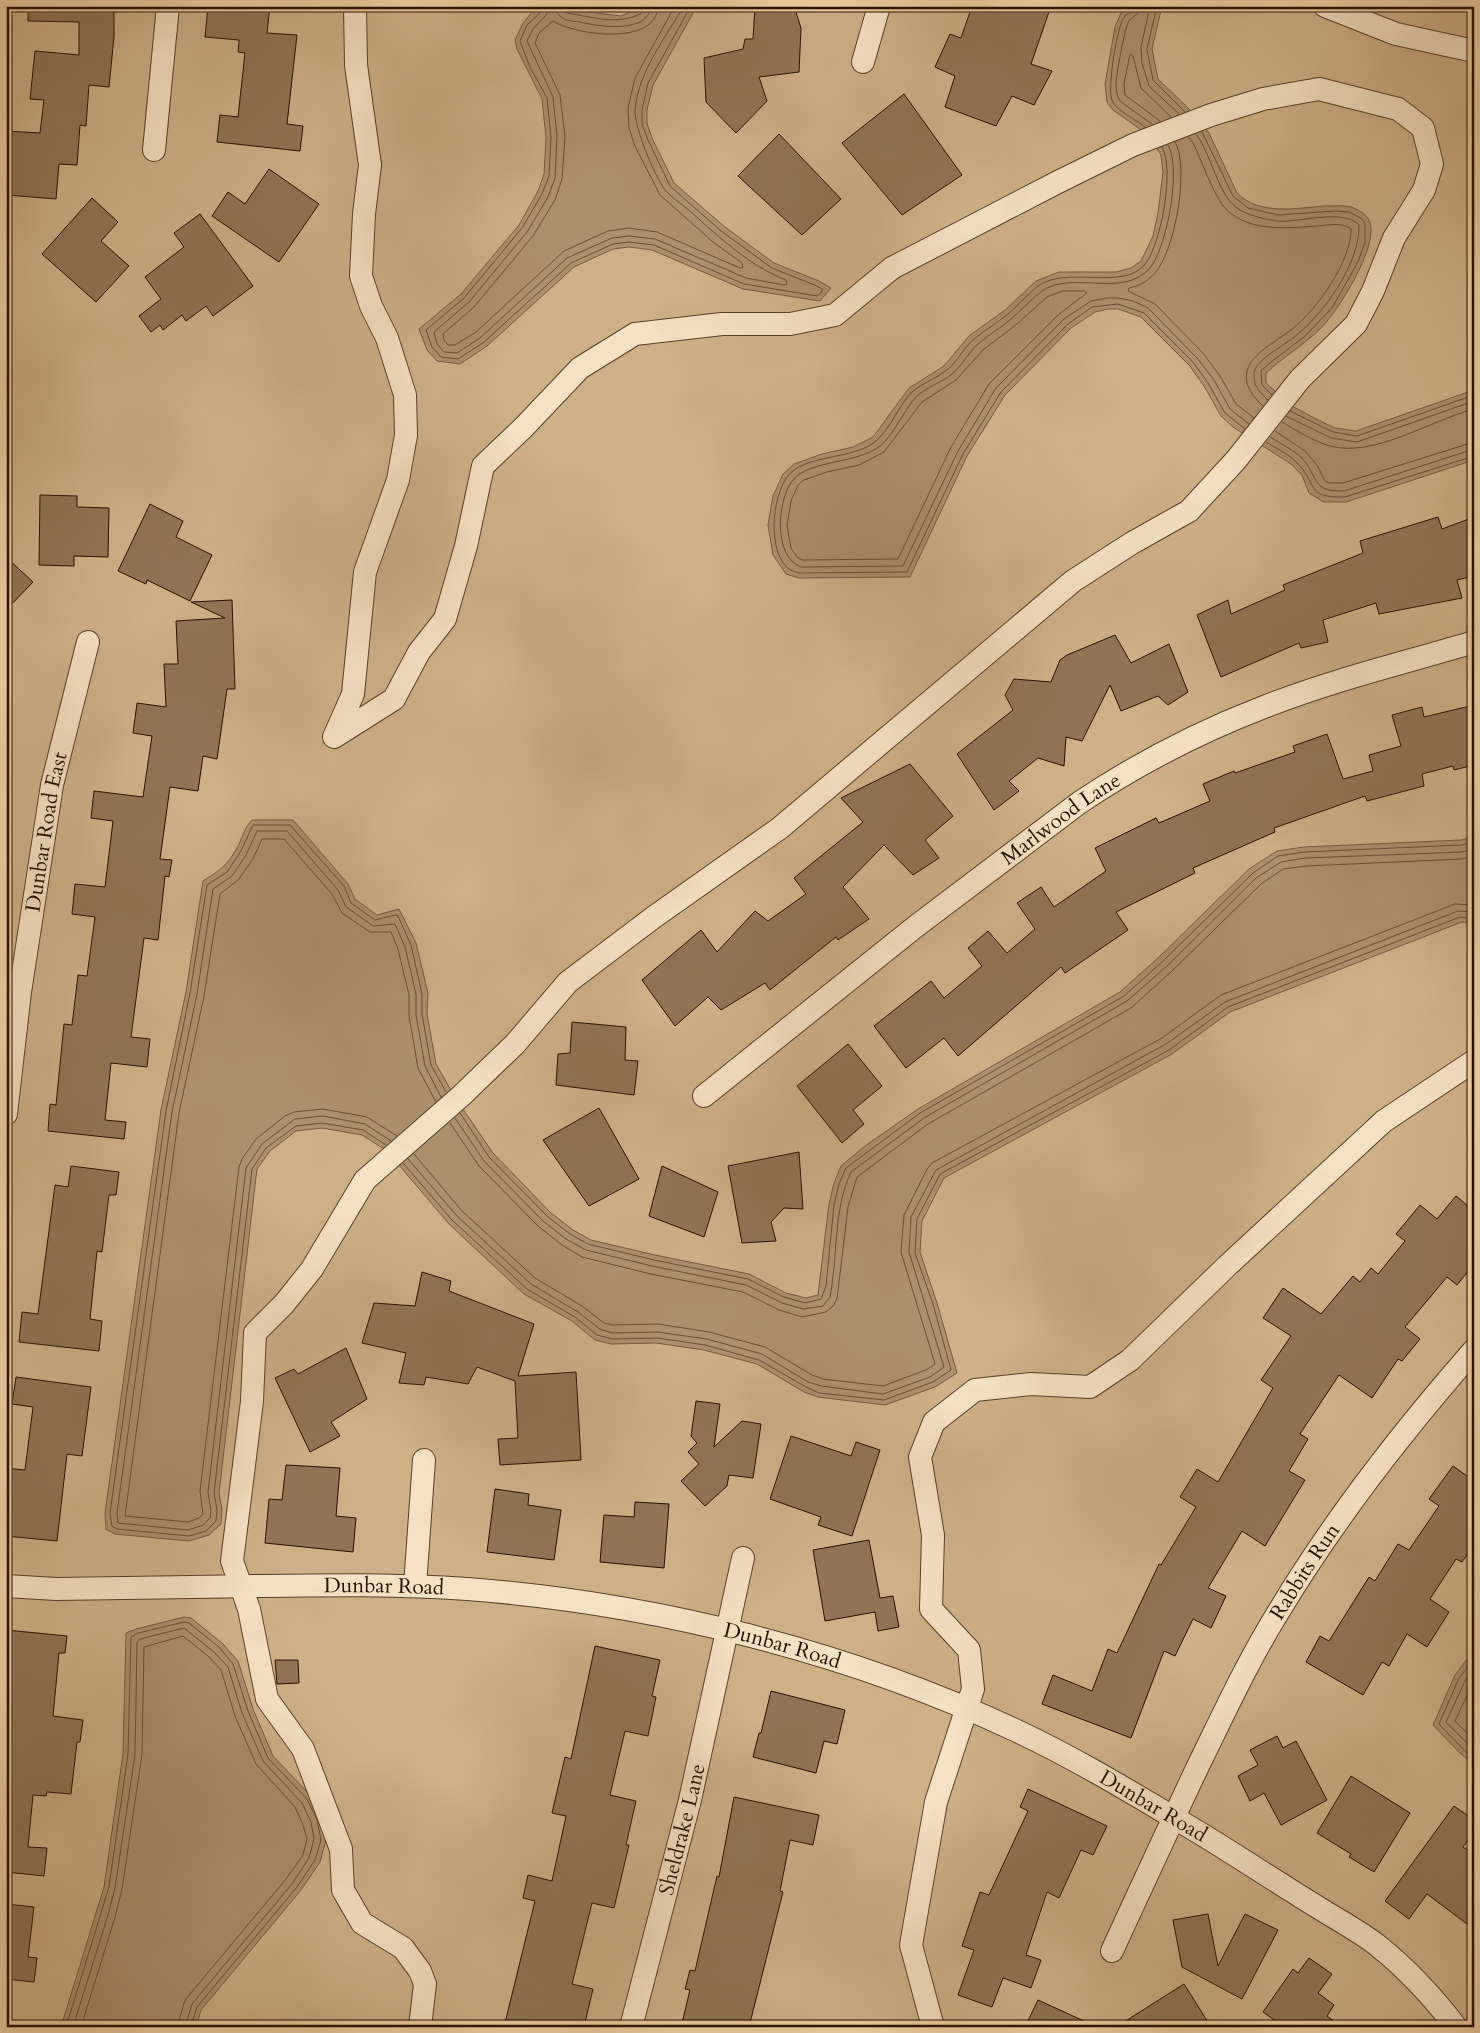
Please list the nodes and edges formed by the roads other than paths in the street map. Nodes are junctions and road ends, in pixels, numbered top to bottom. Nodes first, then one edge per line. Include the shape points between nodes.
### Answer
1 (168, 6) edge
2 (355, 6) edge
3 (879, 6) edge
4 (1325, 6) edge
5 (1375, 16) edge
6 (1474, 51) edge
7 (863, 62) dead end
8 (154, 150) dead end
9 (88, 642) dead end
10 (1474, 642) edge
11 (1474, 1061) edge
12 (704, 1096) dead end
13 (6, 1114) edge
14 (1474, 1350) edge
15 (424, 1460) dead end
16 (744, 1558) dead end
17 (6, 1586) edge
18 (240, 1586) junction
19 (415, 1586) junction
20 (726, 1630) junction
21 (967, 1710) junction
22 (1174, 1818) junction
23 (1112, 1951) dead end
24 (420, 2027) edge
25 (631, 2027) edge
26 (933, 2027) edge
27 (1456, 2027) edge

1 - 8 street
2 - 18 street via 356,65 370,165 361,276 405,395 406,435 398,480 365,572 353,694 334,737 394,699 419,652 445,619 466,546 483,466 580,368 635,334 722,324 790,324 835,315 892,268 1058,182 1133,145 1211,114 1263,99 1320,90 1398,109 1423,128 1432,164 1424,190 1394,238 1356,324 1300,379 1236,460 1189,511 1073,581 780,828 568,982 515,1044 365,1180 312,1269 255,1333 252,1401 232,1561
3 - 7 street
4 - 5 street
5 - 6 street via 1396,34
9 - 13 street, Dunbar Road East via 52,785 20,992
10 - 12 street, Marlwood Lane via 1265,706 1183,742 1106,785 915,927
11 - 21 street via 1384,1122 1130,1360 1090,1387 1032,1384 975,1390 934,1422 920,1457 933,1535 931,1608 969,1650 974,1689
14 - 22 street, Rabbits Run via 1372,1474 1283,1604 1238,1683
15 - 19 street
16 - 20 street, Sheldrake Lane
17 - 18 street, Dunbar Road via 56,1589
18 - 19 street, Dunbar Road
18 - 24 street via 257,1642 267,1700 303,1749 341,1850 343,1890 362,1923 403,1948 420,1971 425,1984
19 - 20 street, Dunbar Road via 555,1598
20 - 21 street, Dunbar Road via 819,1654
20 - 25 street, Sheldrake Lane via 690,1800
21 - 22 street, Dunbar Road via 1017,1731
21 - 26 street via 936,1802 911,1945
22 - 23 street, Rabbits Run
22 - 27 street, Dunbar Road via 1375,1943 1403,1968

